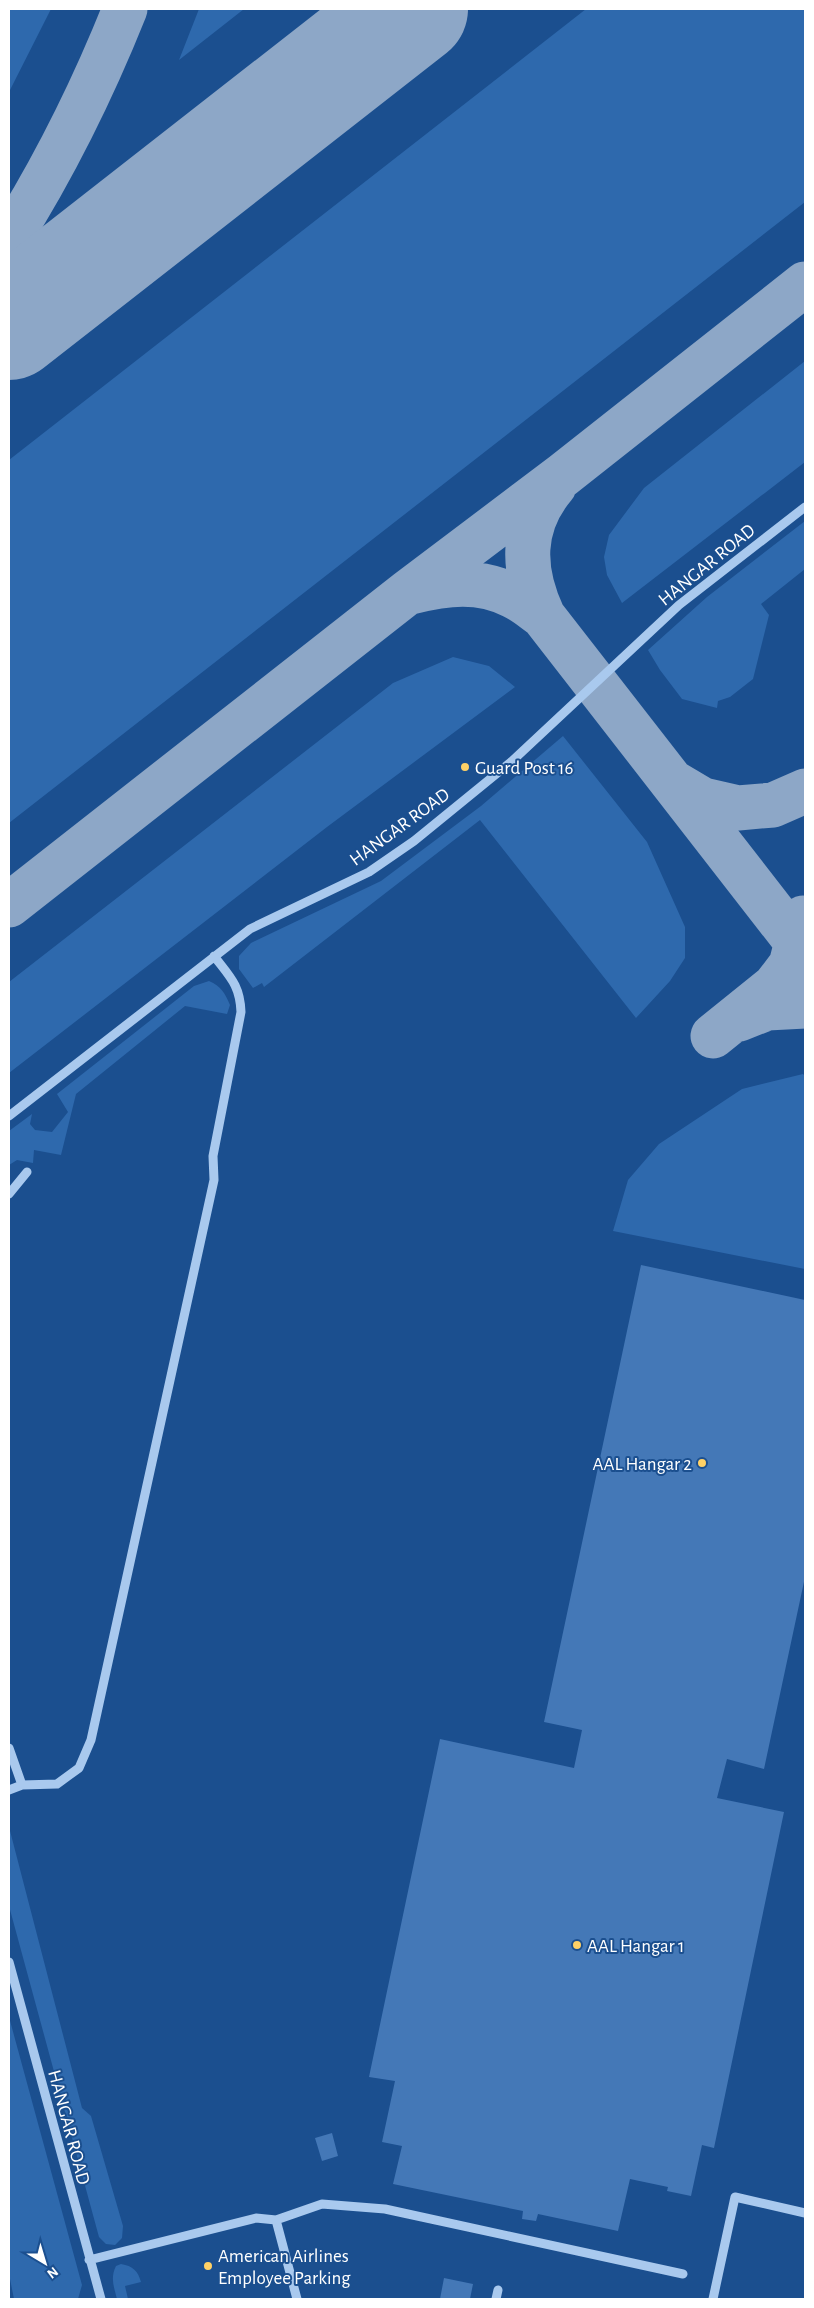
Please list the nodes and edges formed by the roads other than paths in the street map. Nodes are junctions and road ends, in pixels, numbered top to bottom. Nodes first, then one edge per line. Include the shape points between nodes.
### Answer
1 (805, 507) edge
2 (214, 956) junction
3 (9, 1116) edge
4 (27, 1172) dead end
5 (9, 1194) edge
6 (9, 1748) edge
7 (22, 1785) junction
8 (9, 1790) edge
9 (9, 1962) edge
10 (805, 2213) edge
11 (276, 2220) junction
12 (90, 2260) junction
13 (683, 2274) dead end
14 (101, 2299) edge
15 (297, 2299) edge
16 (713, 2299) edge

1 - 2 street, HANGAR ROAD via 678,605 511,762 414,841 370,872 250,929
2 - 3 street, HANGAR ROAD
2 - 7 street via 235,984 241,1012 213,1156 214,1180 90,1740 79,1768 57,1784
4 - 5 street
6 - 7 street
7 - 8 street
9 - 12 street, HANGAR ROAD
10 - 16 street via 736,2197
11 - 12 street via 256,2218
11 - 13 street via 322,2204 385,2209
11 - 15 street
12 - 14 street, HANGAR ROAD

